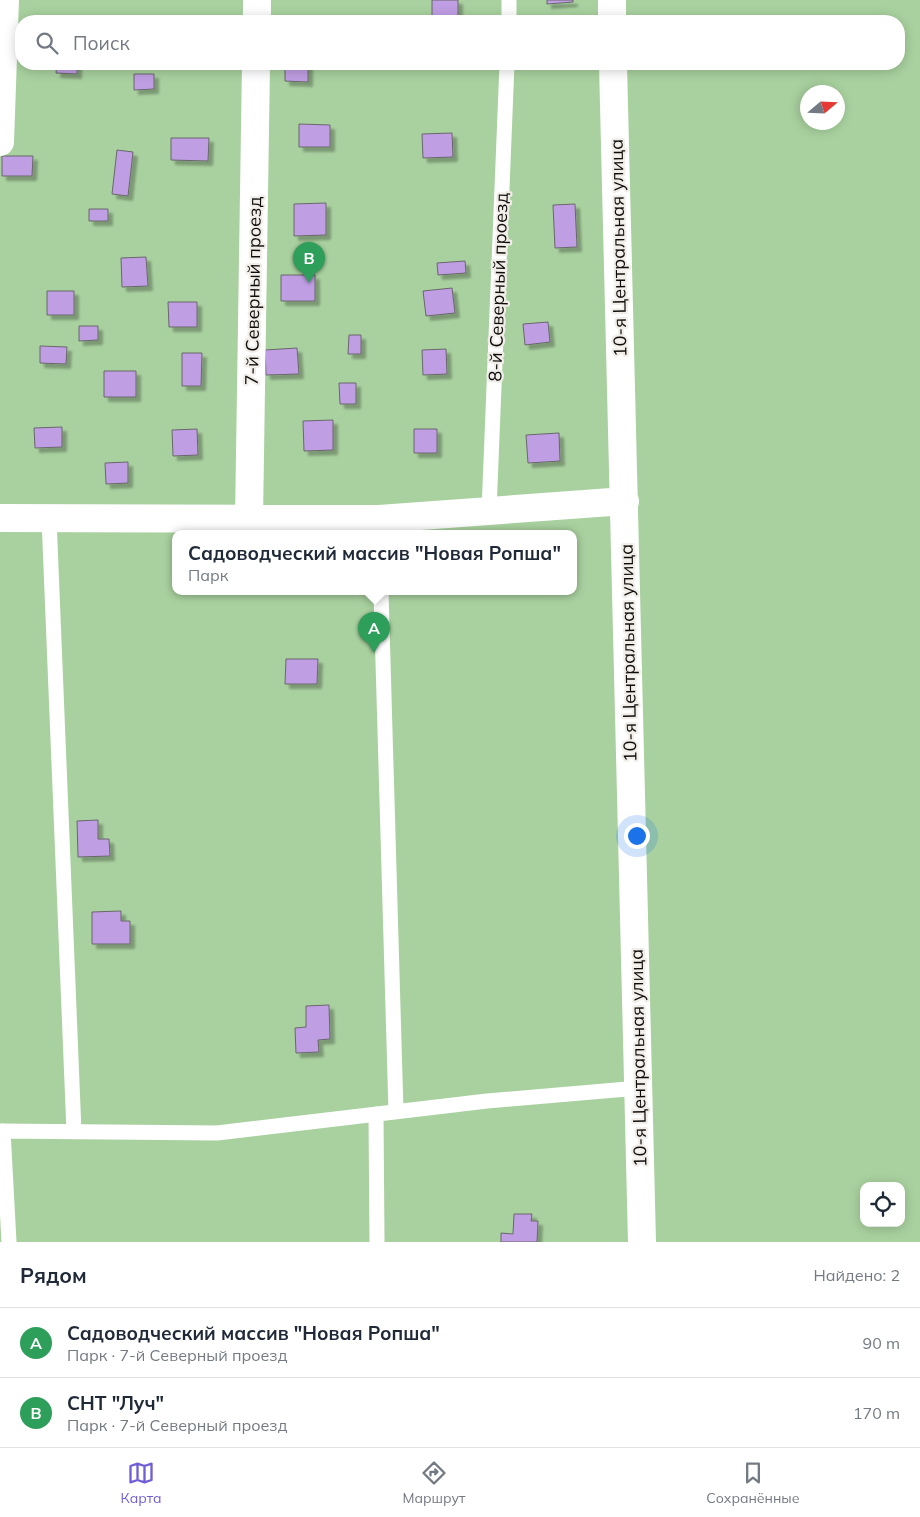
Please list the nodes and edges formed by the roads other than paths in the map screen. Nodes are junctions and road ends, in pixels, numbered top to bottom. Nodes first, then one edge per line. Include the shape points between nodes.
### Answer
1 (5, 0) edge
2 (257, 0) edge
3 (510, 0) edge
4 (612, 0) edge
5 (257, 15) edge
6 (509, 15) edge
7 (612, 15) edge
8 (256, 70) edge
9 (507, 70) edge
10 (613, 70) edge
11 (0, 142) edge
12 (625, 501) junction
13 (490, 511) junction
14 (0, 518) edge
15 (50, 518) junction
16 (249, 519) junction
17 (379, 526) edge
18 (381, 595) edge
19 (639, 1088) junction
20 (396, 1112) junction
21 (376, 1114) junction
22 (2, 1131) edge
23 (74, 1132) junction
24 (9, 1242) edge
25 (377, 1242) edge
26 (642, 1242) edge

1 - 11 street
2 - 5 street
3 - 6 lane
4 - 7 street
8 - 16 street, 7-й Северный проезд
9 - 13 lane, 8-й Северный проезд
10 - 12 street, 10-я Центральная улица
12 - 13 street
12 - 19 street, 10-я Центральная улица
13 - 17 street
14 - 15 street
15 - 16 street
15 - 23 lane
16 - 17 street
18 - 20 lane
19 - 20 lane
19 - 26 street, 10-я Центральная улица
20 - 21 lane
21 - 23 lane via 217,1133
21 - 25 lane
22 - 23 lane
22 - 24 lane

